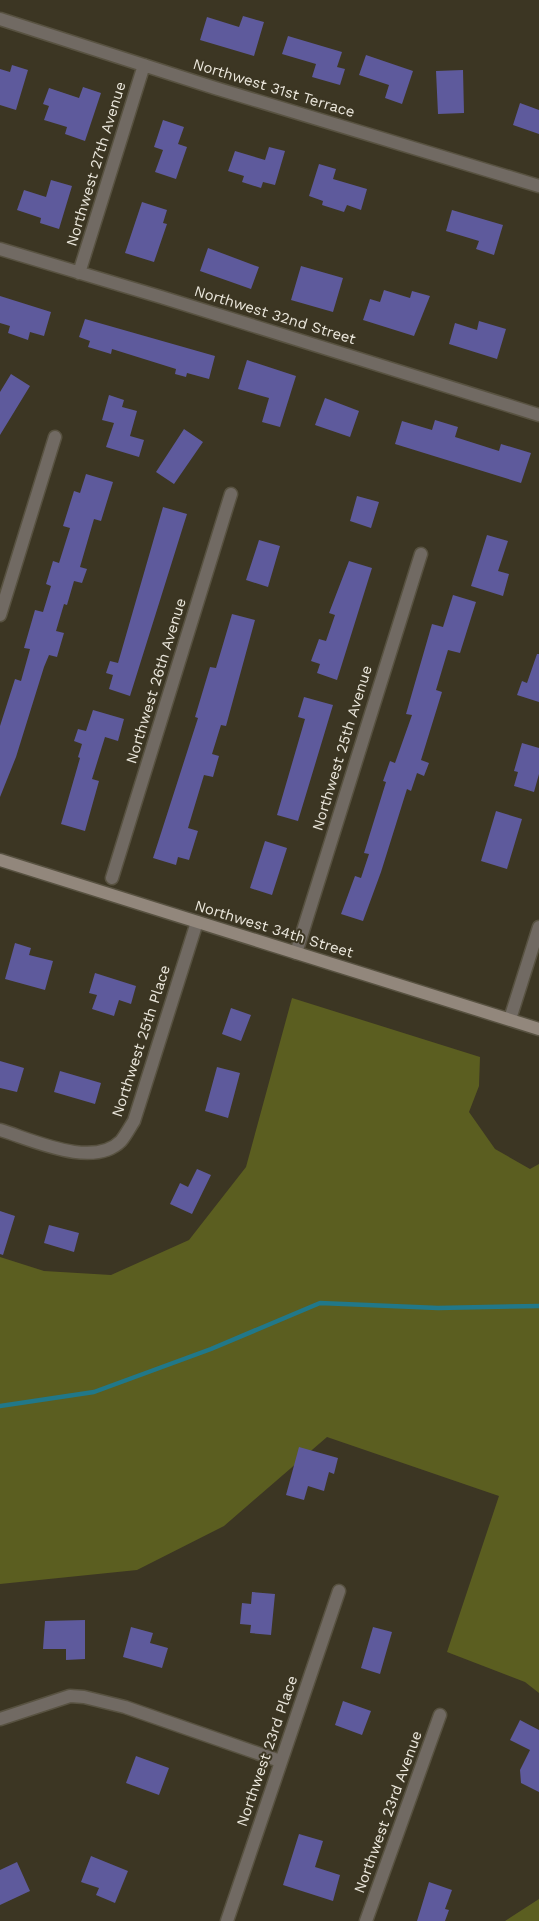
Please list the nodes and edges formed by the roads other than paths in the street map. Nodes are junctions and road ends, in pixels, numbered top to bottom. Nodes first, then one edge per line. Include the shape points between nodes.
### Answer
1 (0, 19) edge
2 (144, 65) junction
3 (539, 186) edge
4 (0, 249) edge
5 (79, 273) junction
6 (539, 415) edge
7 (54, 437) dead end
8 (231, 494) dead end
9 (421, 554) dead end
10 (0, 615) edge
11 (0, 860) edge
12 (112, 878) dead end
13 (197, 922) junction
14 (539, 927) edge
15 (296, 953) junction
16 (510, 1020) junction
17 (539, 1029) edge
18 (0, 1130) edge
19 (339, 1592) dead end
20 (440, 1715) dead end
21 (0, 1719) edge
22 (280, 1761) junction
23 (227, 1921) edge
24 (366, 1921) edge

1 - 2 street, Northwest 31st Terrace
2 - 3 street, Northwest 31st Terrace
2 - 5 street, Northwest 27th Avenue
4 - 5 street, Northwest 32nd Street
5 - 6 street, Northwest 32nd Street
7 - 10 street
8 - 12 street, Northwest 26th Avenue
9 - 15 street, Northwest 25th Avenue
11 - 13 main road, Northwest 34th Street
13 - 15 main road, Northwest 34th Street
13 - 18 street, Northwest 25th Place via 134,1121 120,1142 96,1154 76,1154
14 - 16 street
15 - 16 main road, Northwest 34th Street
16 - 17 main road, Northwest 34th Street
19 - 22 street, Northwest 23rd Place
20 - 24 street, Northwest 23rd Avenue
21 - 22 street via 70,1696 84,1697 125,1707
22 - 23 street, Northwest 23rd Place

